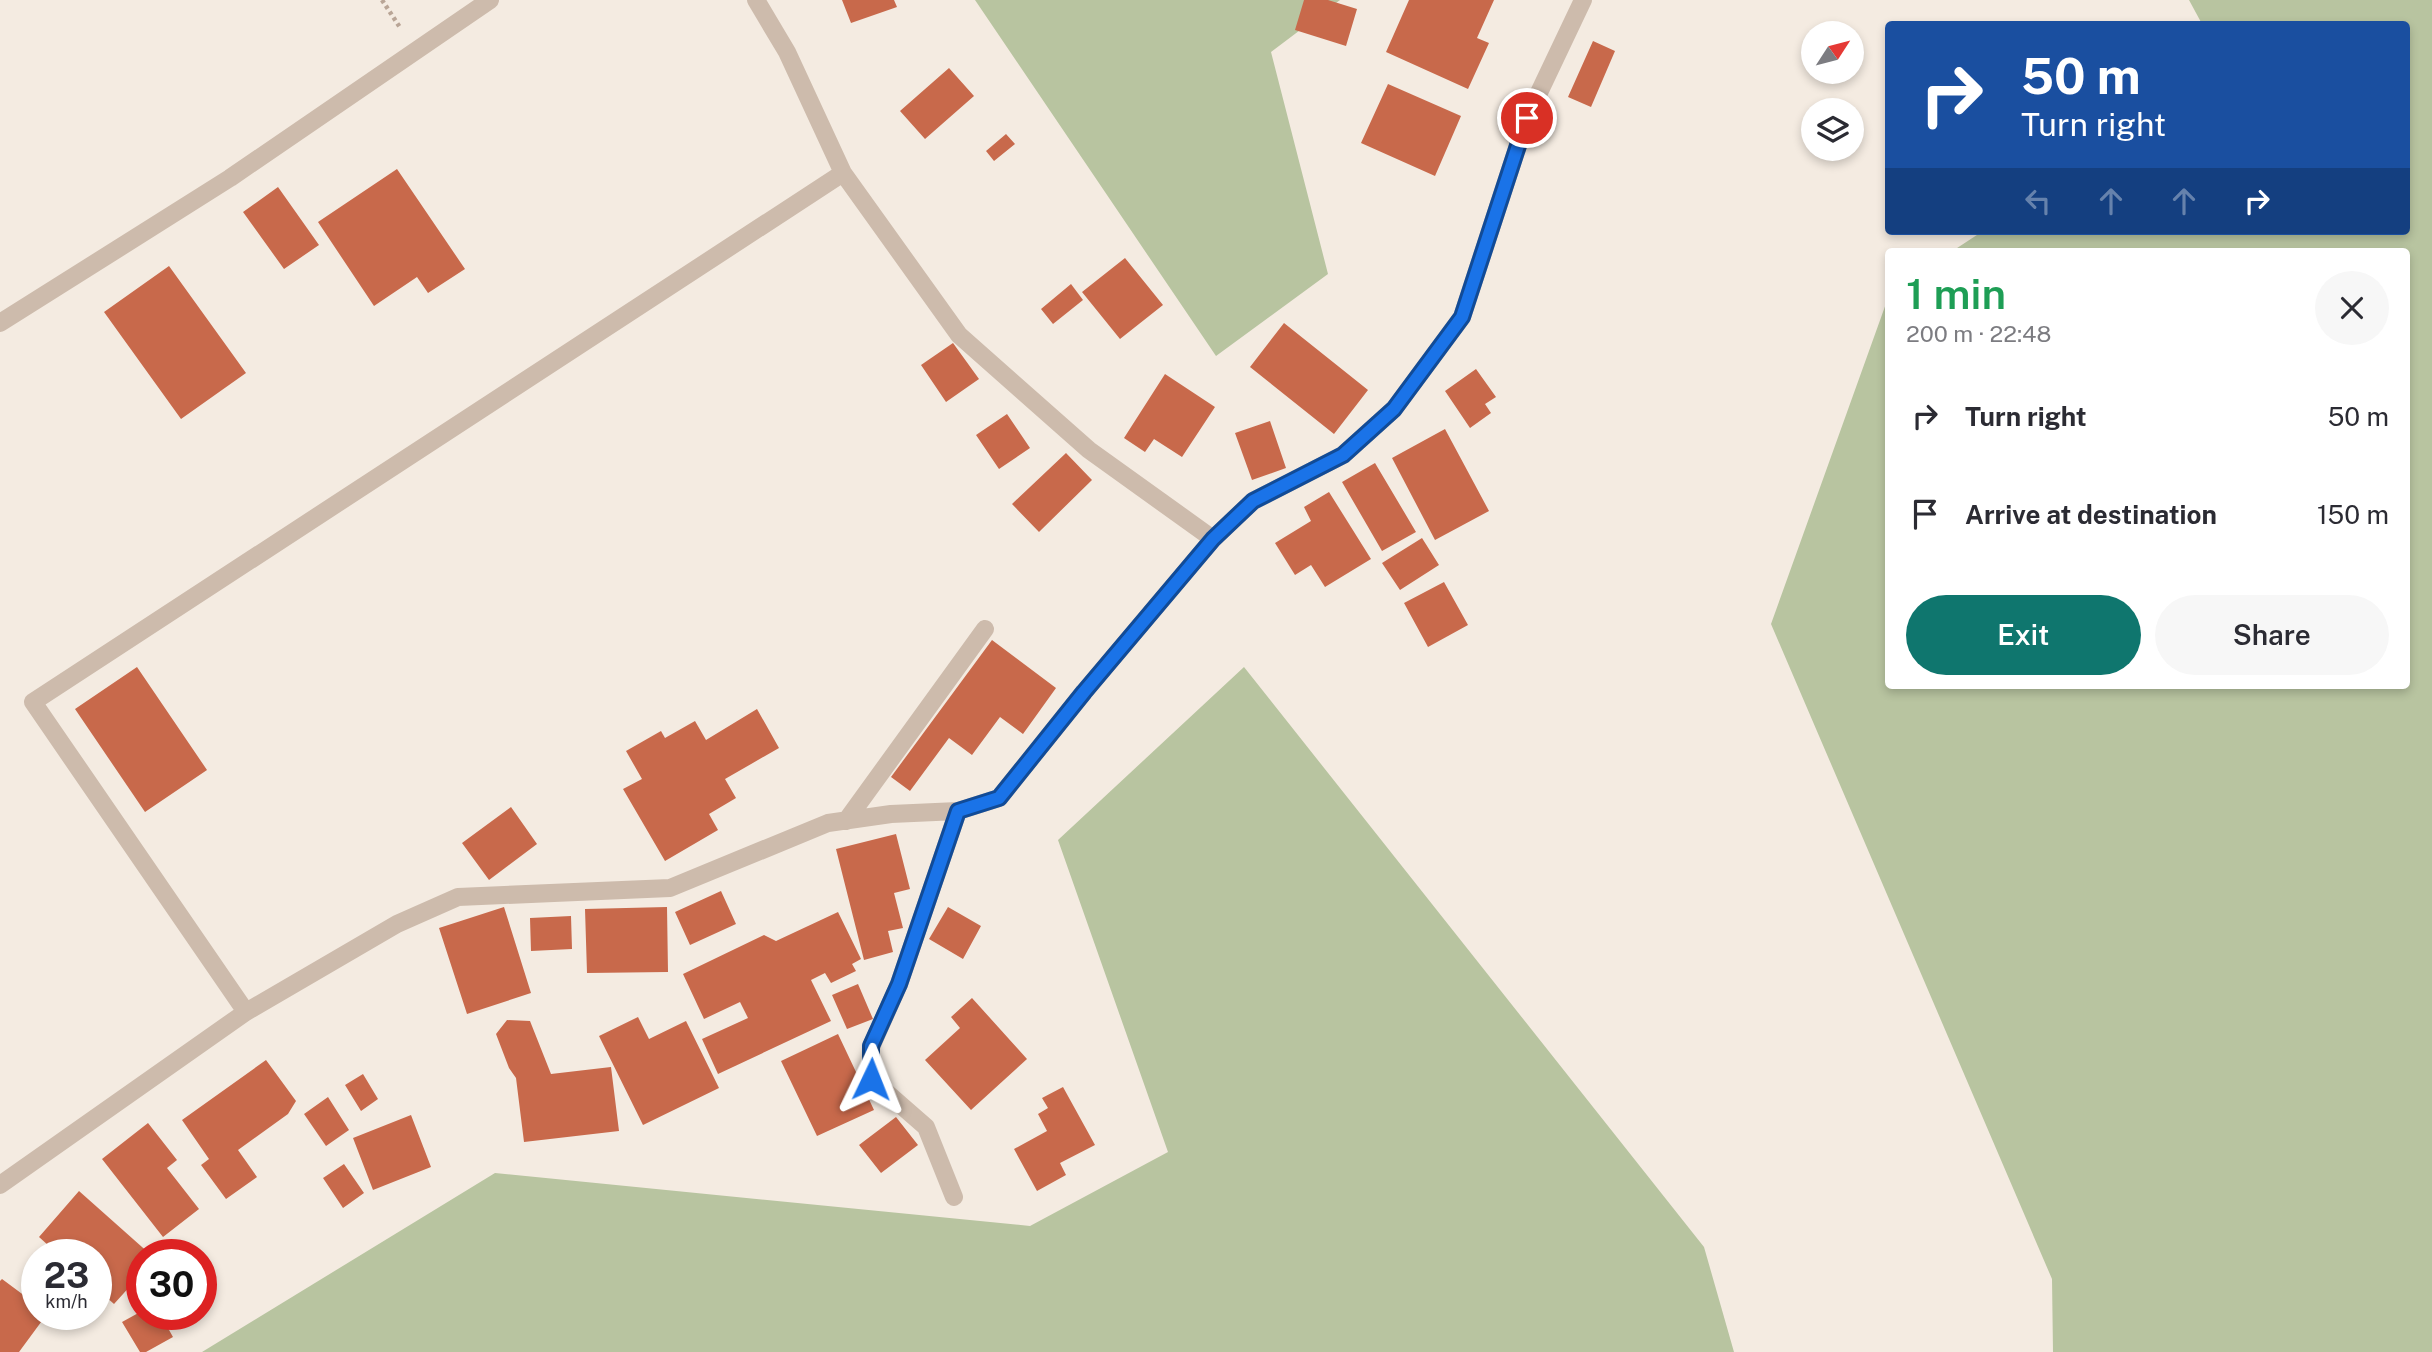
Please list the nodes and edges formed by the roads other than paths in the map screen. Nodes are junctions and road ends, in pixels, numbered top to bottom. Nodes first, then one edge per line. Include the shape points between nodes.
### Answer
1 (490, 0) edge
2 (756, 0) edge
3 (1583, 0) edge
4 (843, 173) junction
5 (0, 323) edge
6 (1213, 539) junction
7 (985, 629) dead end
8 (958, 811) junction
9 (846, 821) junction
10 (246, 1012) junction
11 (0, 1185) edge
12 (954, 1197) dead end

1 - 5 street via 230,178
2 - 4 street via 787,52
3 - 6 street via 1527,118 1462,317 1394,409 1343,455 1253,501
4 - 6 street via 959,335 1089,450
4 - 10 street via 33,702
6 - 8 street via 999,798
7 - 9 street
8 - 9 street
8 - 12 street via 899,984 871,1046 871,1079 926,1127
9 - 10 street via 828,824 670,888 458,897 397,924
10 - 11 street

